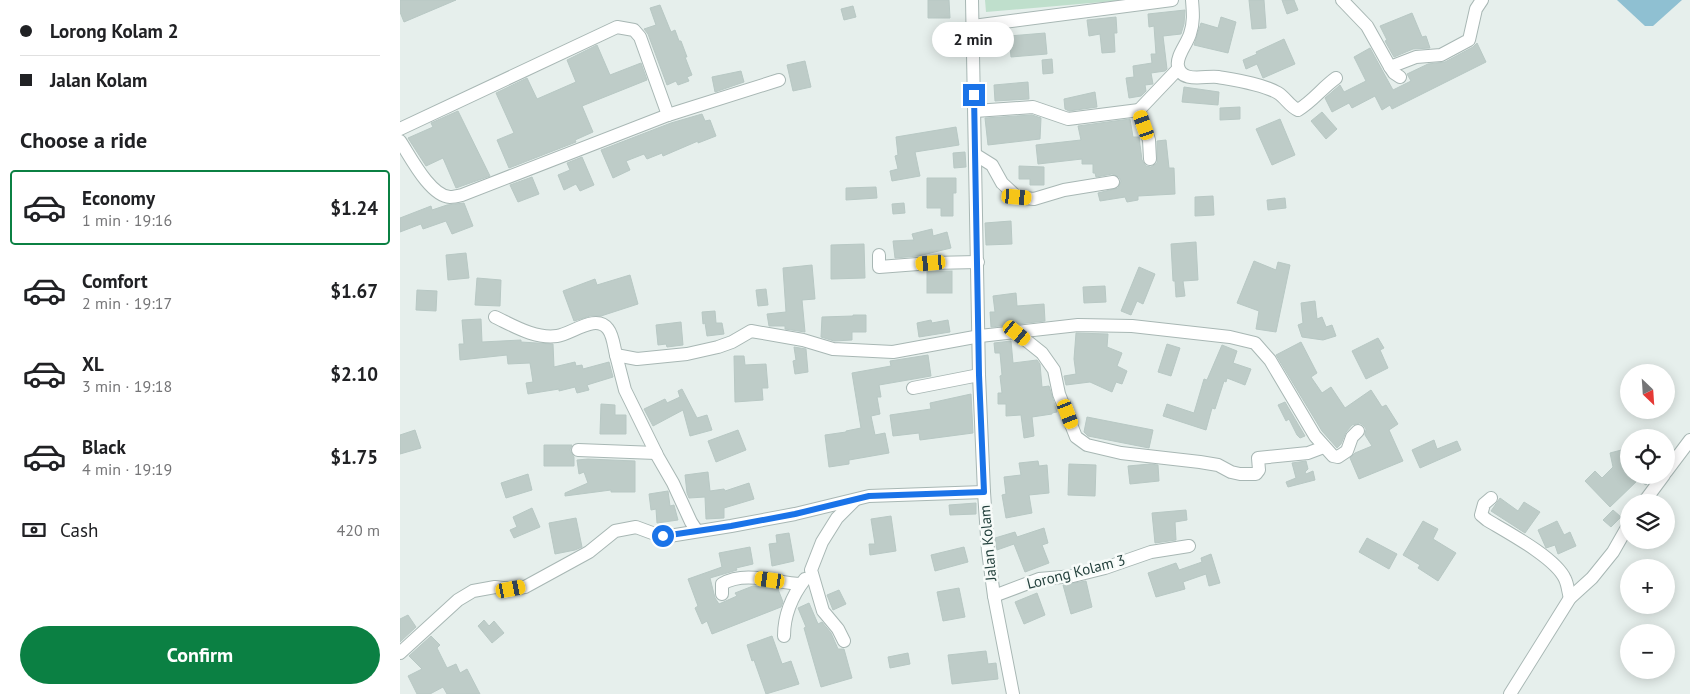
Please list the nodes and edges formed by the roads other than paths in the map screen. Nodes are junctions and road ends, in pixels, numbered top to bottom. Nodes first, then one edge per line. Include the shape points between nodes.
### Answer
1 (972, 0) edge
2 (1172, 0) edge
3 (1192, 0) edge
4 (1342, 0) edge
5 (1482, 0) edge
6 (973, 26) junction
7 (1390, 67) junction
8 (1178, 69) junction
9 (1400, 77) dead end
10 (1336, 78) dead end
11 (780, 80) dead end
12 (1139, 110) junction
13 (975, 111) junction
14 (668, 115) junction
15 (400, 129) edge
16 (400, 141) edge
17 (976, 155) junction
18 (1150, 159) dead end
19 (1113, 182) dead end
20 (879, 255) dead end
21 (978, 262) junction
22 (495, 317) dead end
23 (1017, 333) junction
24 (980, 336) junction
25 (616, 355) junction
26 (979, 375) junction
27 (913, 388) dead end
28 (1358, 431) dead end
29 (1690, 440) edge
30 (1324, 447) junction
31 (578, 450) dead end
32 (656, 453) junction
33 (1675, 460) edge
34 (984, 492) junction
35 (857, 498) junction
36 (1492, 498) dead end
37 (697, 531) junction
38 (1620, 540) edge
39 (1189, 546) dead end
40 (811, 570) junction
41 (801, 584) junction
42 (722, 594) dead end
43 (994, 596) junction
44 (1570, 598) junction
45 (784, 636) dead end
46 (844, 641) dead end
47 (400, 653) edge
48 (1013, 694) edge
49 (1510, 694) edge

1 - 6 street, Jalan Kolam
2 - 6 street
3 - 8 street via 1193,22 1177,62
4 - 7 street via 1366,26
5 - 7 street via 1476,9 1469,40 1442,55 1416,57
6 - 13 street, Jalan Kolam
7 - 9 street
8 - 10 street via 1184,76 1216,76 1262,87 1278,93 1298,110
8 - 12 street
11 - 14 street
12 - 13 street via 1068,119 1033,108
12 - 18 street via 1149,140
13 - 17 street, Jalan Kolam
14 - 15 street via 640,38 634,30 617,27
14 - 16 street via 450,197 439,194 428,183
17 - 19 street via 992,165 1002,183 1017,197 1034,199
17 - 21 street, Jalan Kolam
20 - 21 street via 879,267
21 - 24 street, Jalan Kolam
22 - 25 street via 531,334 558,336 593,323 601,324 609,329
23 - 24 street
23 - 30 street via 1078,325 1132,326 1230,337 1255,343 1270,360
23 - 30 street via 1042,353 1054,370 1058,394 1076,437 1087,445 1121,453 1218,465 1240,474 1256,474 1258,458 1308,453
24 - 25 street via 892,352 833,349 751,331 732,342 687,354 637,359
24 - 26 street, Jalan Kolam
25 - 32 street via 625,390
26 - 27 street
26 - 34 street, Jalan Kolam
28 - 30 street via 1352,437 1347,452 1338,457
29 - 33 street
31 - 32 street
32 - 37 street
34 - 35 street
34 - 43 street, Jalan Kolam
35 - 37 street via 795,514
35 - 40 street via 836,518
36 - 44 street via 1484,504 1481,515 1556,566 1565,578
37 - 47 street via 663,536 636,528 615,531 589,552 524,587 473,590
38 - 44 street via 1592,578
39 - 43 street, Lorong Kolam 3 via 1151,552 1073,576 1039,578
40 - 41 street
40 - 46 street via 823,611
41 - 42 street via 751,577 731,578 722,584
41 - 45 street via 789,607
43 - 48 street, Jalan Kolam
44 - 49 street

